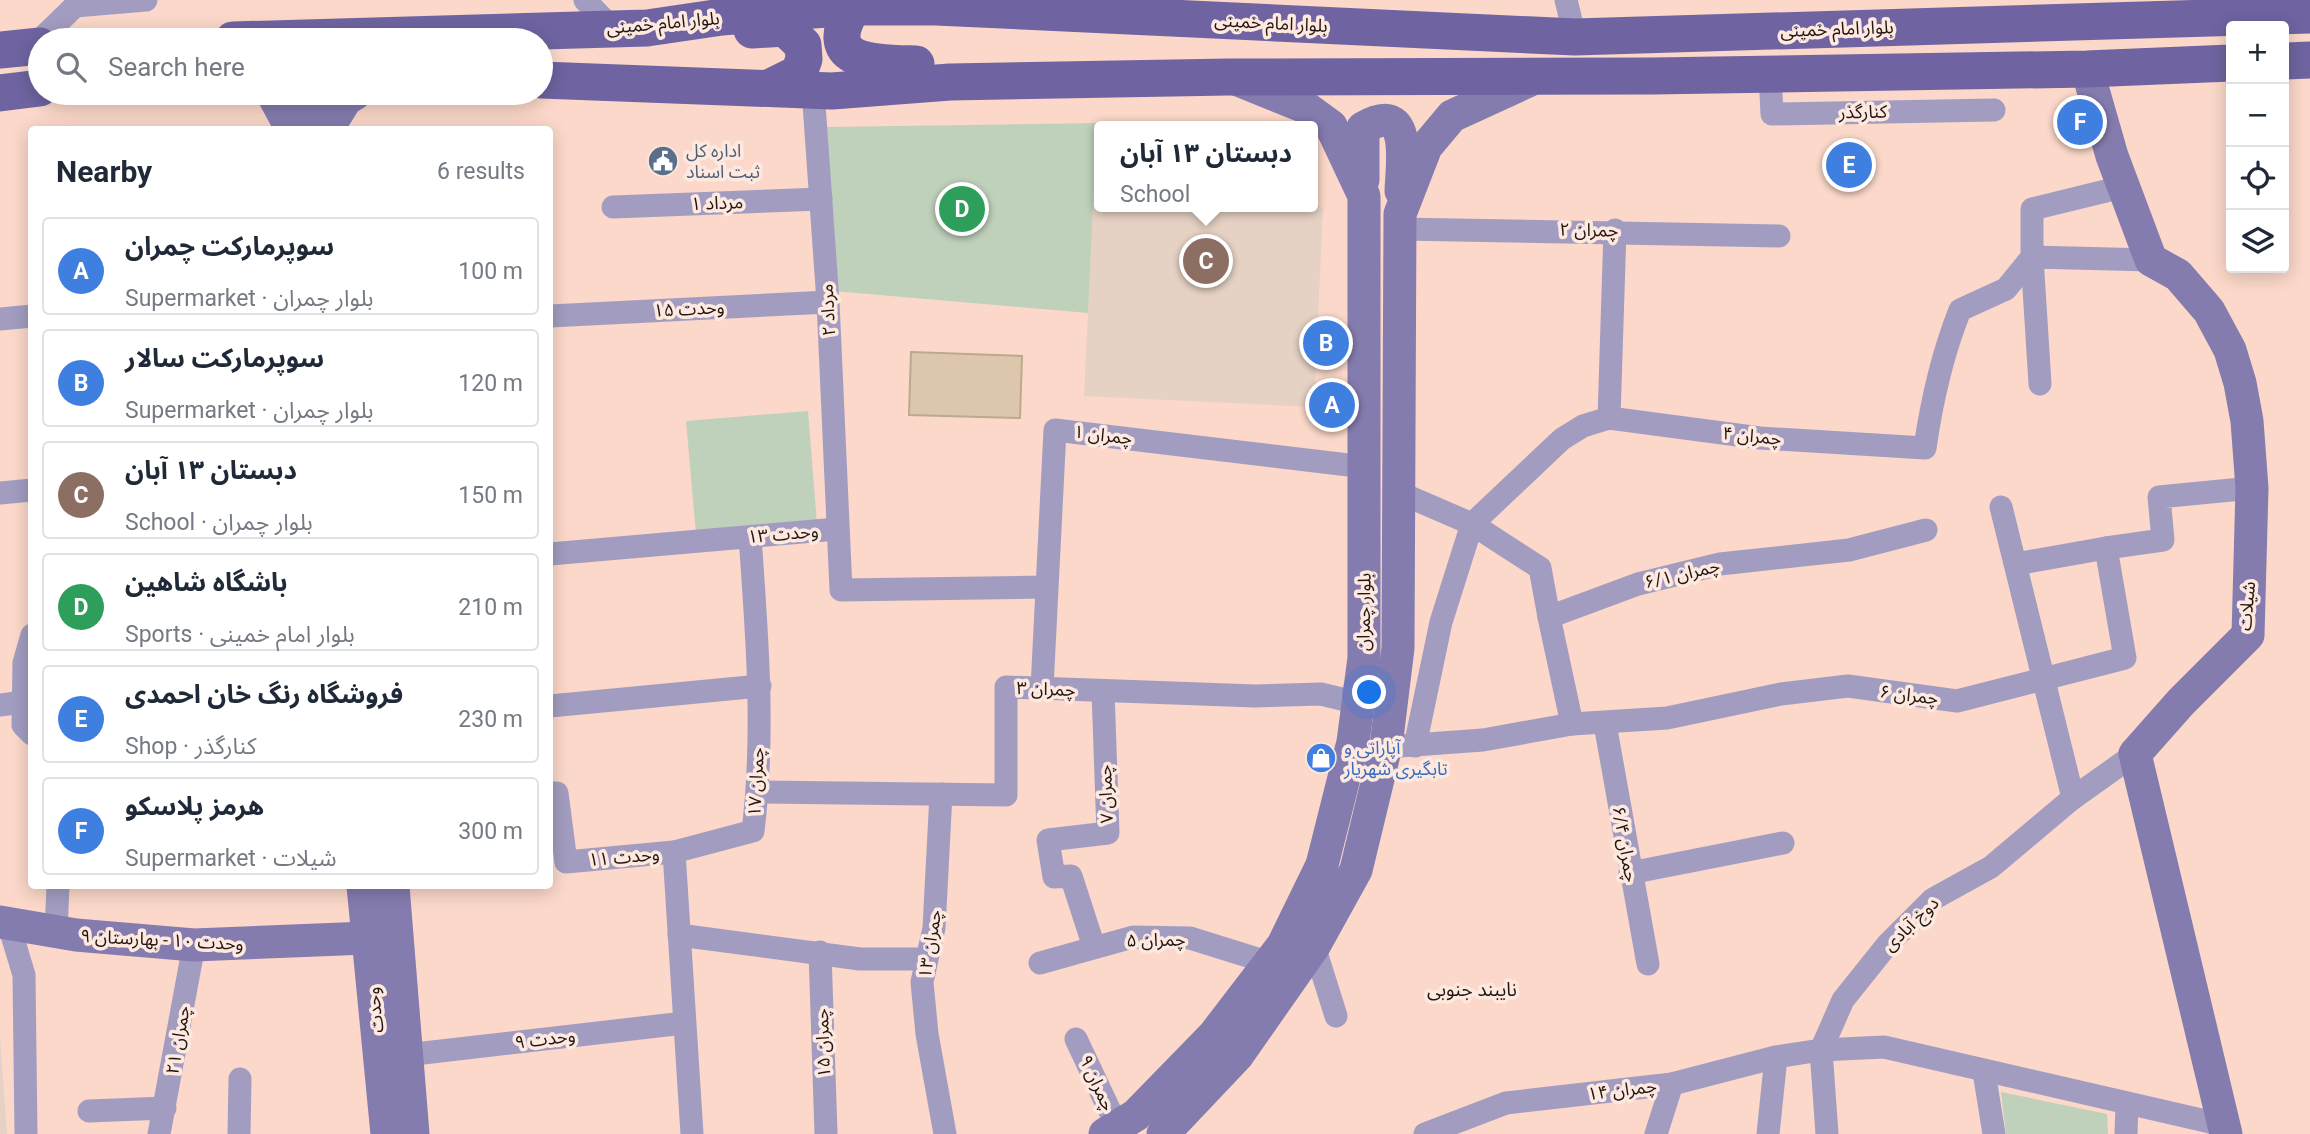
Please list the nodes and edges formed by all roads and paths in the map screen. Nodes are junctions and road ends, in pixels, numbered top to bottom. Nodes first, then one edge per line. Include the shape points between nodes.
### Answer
1 (146, 0) edge
2 (585, 0) edge
3 (1566, 0) edge
4 (936, 4) edge
5 (853, 7) junction
6 (1280, 12) edge
7 (2310, 15) edge
8 (50, 28) edge
9 (629, 28) junction
10 (553, 30) edge
11 (1575, 37) junction
12 (2310, 60) edge
13 (2289, 61) edge
14 (2226, 63) edge
15 (2087, 69) junction
16 (1770, 73) junction
17 (1229, 77) junction
18 (1537, 77) junction
19 (553, 80) edge
20 (950, 82) junction
21 (769, 88) junction
22 (28, 90) edge
23 (813, 90) junction
24 (0, 93) edge
25 (279, 105) edge
26 (342, 105) edge
27 (1994, 110) dead end
28 (290, 126) edge
29 (292, 126) edge
30 (325, 126) edge
31 (329, 126) edge
32 (2122, 187) junction
33 (1364, 196) junction
34 (821, 199) junction
35 (613, 207) dead end
36 (1400, 221) junction
37 (1615, 230) junction
38 (1779, 236) dead end
39 (2032, 257) junction
40 (2151, 260) junction
41 (828, 302) junction
42 (28, 316) edge
43 (553, 316) edge
44 (0, 319) edge
45 (2040, 384) dead end
46 (1609, 418) junction
47 (1365, 467) junction
48 (2252, 488) junction
49 (28, 490) edge
50 (1398, 492) junction
51 (0, 493) edge
52 (2001, 507) dead end
53 (1472, 524) junction
54 (836, 529) junction
55 (1926, 530) dead end
56 (750, 537) junction
57 (2106, 548) junction
58 (553, 554) edge
59 (2016, 564) junction
60 (1046, 587) junction
61 (1549, 617) junction
62 (28, 647) edge
63 (2042, 681) junction
64 (760, 686) junction
65 (1042, 688) junction
66 (1103, 691) junction
67 (23, 702) junction
68 (1358, 704) junction
69 (0, 705) edge
70 (553, 706) edge
71 (1572, 724) junction
72 (1605, 724) junction
73 (28, 730) edge
74 (1353, 742) junction
75 (1401, 746) junction
76 (2135, 754) junction
77 (758, 792) junction
78 (553, 793) edge
79 (941, 794) junction
80 (2073, 798) junction
81 (1783, 843) dead end
82 (674, 852) junction
83 (1630, 873) junction
84 (58, 889) edge
85 (363, 889) edge
86 (393, 889) edge
87 (4, 922) edge
88 (56, 932) junction
89 (679, 935) junction
90 (367, 938) junction
91 (194, 945) junction
92 (1314, 946) junction
93 (1094, 947) junction
94 (820, 952) junction
95 (925, 959) junction
96 (1040, 963) dead end
97 (1270, 963) junction
98 (1648, 964) dead end
99 (386, 984) junction
100 (1336, 1016) dead end
101 (684, 1023) junction
102 (1076, 1039) dead end
103 (1821, 1050) junction
104 (393, 1056) junction
105 (1776, 1057) junction
106 (1984, 1072) junction
107 (240, 1079) dead end
108 (1672, 1084) junction
109 (2127, 1105) junction
110 (165, 1108) junction
111 (89, 1111) dead end
112 (1111, 1130) edge
113 (2225, 1130) edge
114 (26, 1134) edge
115 (159, 1134) edge
116 (239, 1134) edge
117 (387, 1134) edge
118 (413, 1134) edge
119 (692, 1134) edge
120 (826, 1134) edge
121 (945, 1134) edge
122 (1163, 1134) edge
123 (1425, 1134) edge
124 (1656, 1134) edge
125 (1768, 1134) edge
126 (1827, 1134) edge
127 (1994, 1134) edge
128 (2126, 1134) edge

1 - 8 street via 75,6
2 - 9 street
3 - 11 street
4 - 5 main road, بلوار امام خمینی
4 - 6 main road, بلوار امام خمینی
5 - 9 main road, بلوار امام خمینی
5 - 20 main road via 842,34 849,54 858,61 936,68
6 - 11 main road, بلوار امام خمینی
7 - 11 main road, بلوار امام خمینی
9 - 10 main road, بلوار امام خمینی
9 - 21 main road via 733,32 785,28 803,45 804,59 799,73
12 - 13 main road
14 - 15 main road
15 - 16 main road
15 - 32 main road
16 - 18 main road
16 - 27 street, کنارگذر via 1772,114
17 - 18 main road
17 - 20 main road
17 - 33 main road, بلوار چمران via 1276,93 1331,126
18 - 36 main road, بلوار چمران via 1452,116 1426,147
19 - 21 main road
20 - 23 main road
21 - 23 main road
22 - 24 main road
23 - 34 street, مرداد ۲
25 - 28 main road
26 - 31 main road
29 - 30 main road via 299,113 312,108
32 - 39 street via 2032,209
32 - 40 main road
33 - 36 main road via 1363,128 1373,122 1396,124 1402,133
33 - 47 main road, بلوار چمران
34 - 35 street, مرداد ۱
34 - 41 street, مرداد ۲
36 - 37 street, چمران ۲
36 - 50 main road, بلوار چمران
37 - 38 street, چمران ۲
37 - 46 street
39 - 40 street
39 - 45 street
39 - 46 street, چمران ۴ via 2006,289 1960,310 1945,345 1925,447 1760,438
40 - 48 main road, شیلات via 2178,275 2209,311 2230,351 2247,421
41 - 43 street, وحدت ۱۵
41 - 54 street, مرداد ۲
42 - 44 street
46 - 53 street, چمران ۴ via 1562,439
47 - 60 street, چمران ۱ via 1055,430
47 - 68 main road, بلوار چمران via 1364,658
48 - 57 street via 2159,497 2163,540
48 - 76 main road, شیلات via 2248,635
49 - 51 street
50 - 53 street
50 - 75 main road, بلوار چمران
52 - 59 street
53 - 61 street via 1540,568
53 - 75 street, چمران ۴
54 - 56 street, وحدت ۱۳
54 - 60 street, وحدت ۱۳ via 841,590
55 - 61 street, چمران ۶/۱ via 1849,550 1720,564 1638,584
56 - 58 street, وحدت ۱۳
56 - 64 street, چمران ۱۷
57 - 59 street
57 - 63 street, چمران ۶ via 2125,659
59 - 63 street
60 - 65 street, چمران ۱
61 - 71 street
62 - 67 street via 23,663
63 - 72 street, چمران ۶ via 1957,701 1848,685 1667,718
63 - 80 street
64 - 70 street
64 - 77 street, چمران ۱۷
65 - 66 street, چمران ۳
65 - 79 street, چمران ۳ via 1006,687 1006,795
66 - 68 street, چمران ۳ via 1321,694
66 - 93 street, چمران ۷ via 1108,833 1048,840 1054,877 1071,876
67 - 69 street
67 - 73 street via 23,725
68 - 74 main road, بلوار چمران
71 - 72 street, چمران ۶
71 - 75 street, چمران ۶ via 1483,740
72 - 83 street, چمران ۶/۴
74 - 75 main road
74 - 97 main road, بلوار چمران via 1322,865
75 - 92 main road, بلوار چمران via 1356,870
76 - 80 street, دوخ آبادی
76 - 113 main road
77 - 79 street, چمران ۳
77 - 82 street, چمران ۱۷ via 753,831
78 - 82 street, وحدت ۱۱ via 557,793 566,862
79 - 95 street, چمران ۱۳ via 934,928
80 - 103 street, دوخ آبادی via 1992,867 1933,899 1887,945 1843,1000
81 - 83 street
82 - 89 street
83 - 98 street, چمران ۶/۴
84 - 88 street
85 - 90 main road, وحدت
86 - 99 main road, وحدت
87 - 88 main road, وحدت ۱۰ - بهارستان ۹
87 - 114 street via 24,975
88 - 91 main road, وحدت ۱۰ - بهارستان ۹
89 - 94 street
89 - 101 street
90 - 91 main road, وحدت ۱۰ - بهارستان ۹
90 - 99 main road, وحدت
91 - 110 street, چمران ۲۱
92 - 100 street
92 - 122 main road, بلوار چمران via 1237,1056
93 - 96 street, چمران ۵
93 - 97 street, چمران ۵ via 1133,937 1190,938
94 - 95 street via 860,959
94 - 120 street, چمران ۱۵
95 - 121 street, چمران ۱۳ via 922,982 927,1034
97 - 112 main road, بلوار چمران via 1214,1035 1136,1115
99 - 104 main road, وحدت
101 - 104 street, وحدت ۹
101 - 119 street
102 - 112 street, چمران ۹
103 - 105 street, چمران ۱۴
103 - 106 street, چمران ۱۴ via 1884,1047
103 - 126 street, دوخ آبادی
104 - 117 main road, وحدت
104 - 118 main road, وحدت
105 - 108 street, چمران ۱۴
105 - 125 street
106 - 109 street, چمران ۱۴
106 - 127 street
107 - 116 street
108 - 123 street, چمران ۱۴ via 1506,1103
108 - 124 street
109 - 113 street, چمران ۱۴
109 - 128 street
110 - 111 street
110 - 115 street, چمران ۲۱

